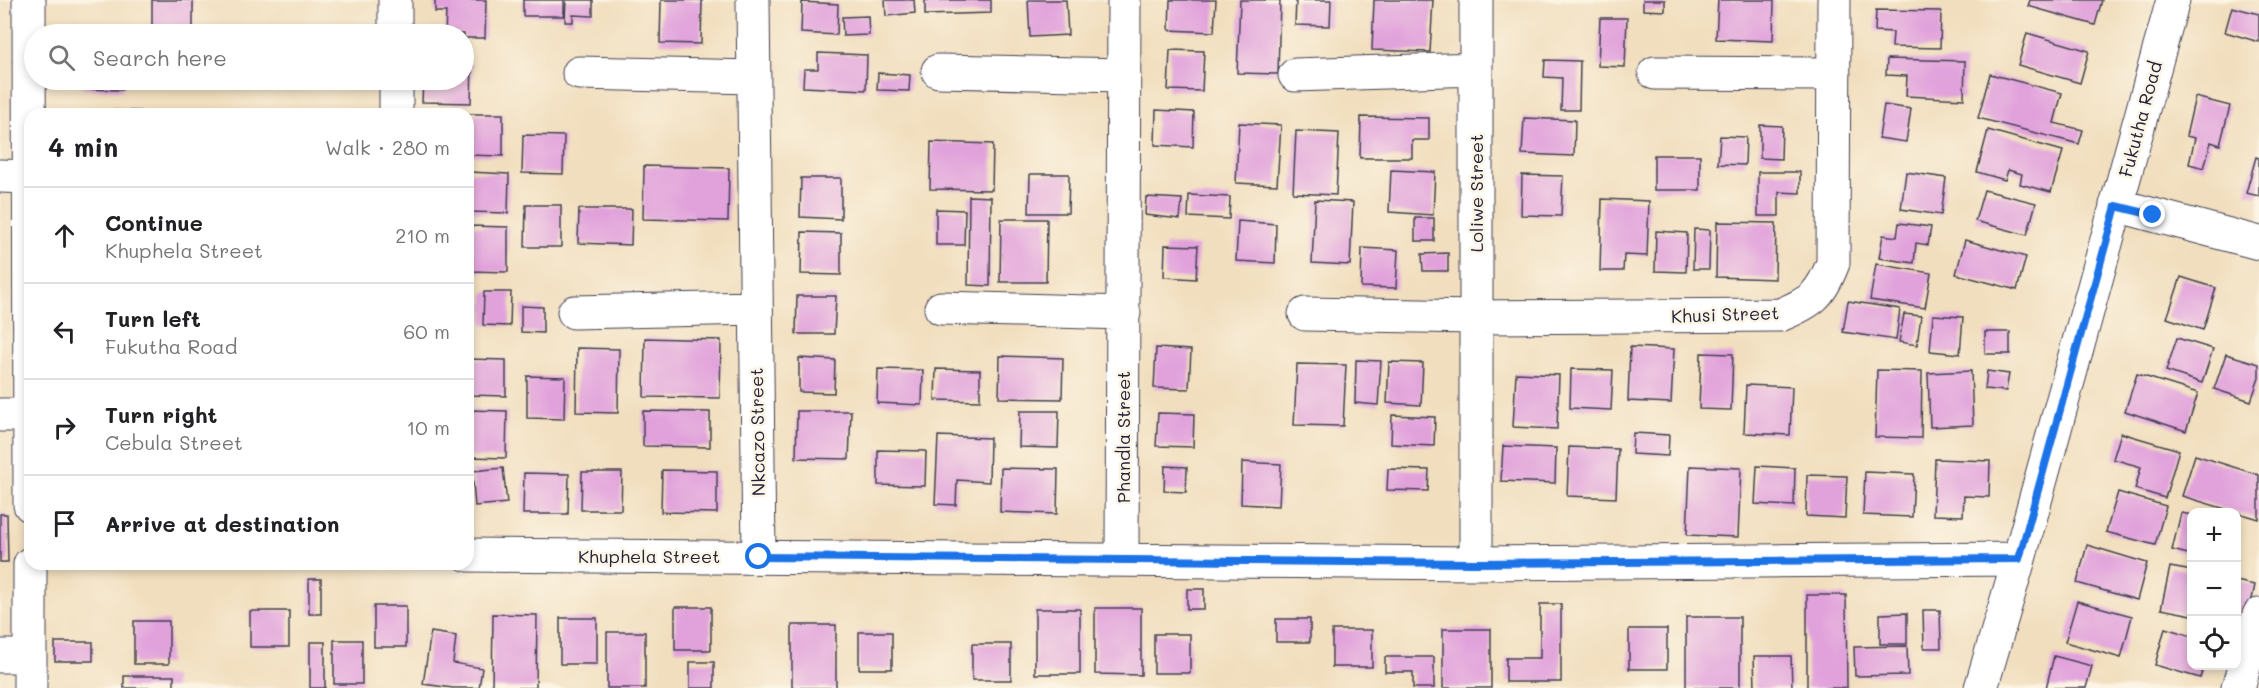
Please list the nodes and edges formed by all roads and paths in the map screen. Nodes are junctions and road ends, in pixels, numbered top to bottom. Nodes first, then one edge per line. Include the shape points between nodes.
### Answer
1 (29, 0) edge
2 (395, 0) edge
3 (753, 0) edge
4 (1125, 0) edge
5 (1476, 0) edge
6 (1834, 0) edge
7 (2173, 0) edge
8 (29, 24) edge
9 (396, 24) edge
10 (1476, 69) junction
11 (938, 71) dead end
12 (579, 73) dead end
13 (1655, 73) dead end
14 (1834, 74) junction
15 (1124, 75) junction
16 (1295, 75) dead end
17 (754, 77) junction
18 (30, 90) edge
19 (396, 90) edge
20 (30, 108) edge
21 (396, 108) edge
22 (0, 176) edge
23 (24, 177) edge
24 (2116, 206) junction
25 (2259, 243) edge
26 (756, 308) junction
27 (941, 308) dead end
28 (574, 312) dead end
29 (1124, 313) junction
30 (1305, 314) dead end
31 (1476, 317) junction
32 (0, 415) edge
33 (24, 415) edge
34 (474, 555) edge
35 (759, 557) junction
36 (2019, 559) junction
37 (1122, 560) junction
38 (1476, 563) junction
39 (29, 570) edge
40 (2258, 622) edge
41 (15, 656) edge
42 (30, 688) edge
43 (1981, 688) edge
44 (2238, 688) edge

1 - 8 street
2 - 9 street
3 - 17 street, Nkcazo Street
4 - 15 street, Phandla Street
5 - 10 street, Loliwe Street
6 - 14 street, Khusi Street
7 - 24 street, Fukutha Road
10 - 16 street
10 - 31 street, Loliwe Street
11 - 15 street
12 - 17 street
13 - 14 street
14 - 31 street, Khusi Street via 1833,262 1825,284 1806,304 1780,315
15 - 29 street, Phandla Street
17 - 26 street, Nkcazo Street
18 - 20 street
19 - 21 street
22 - 23 street
24 - 25 street
24 - 36 street, Fukutha Road
26 - 28 street
26 - 35 street, Nkcazo Street
27 - 29 street
29 - 37 street, Phandla Street
30 - 31 street
31 - 38 street, Loliwe Street
32 - 33 street
34 - 35 street, Khuphela Street
35 - 37 street, Khuphela Street
36 - 38 street, Khuphela Street
36 - 43 street, Fukutha Road
37 - 38 street, Khuphela Street
39 - 41 street
40 - 44 street
41 - 42 street

